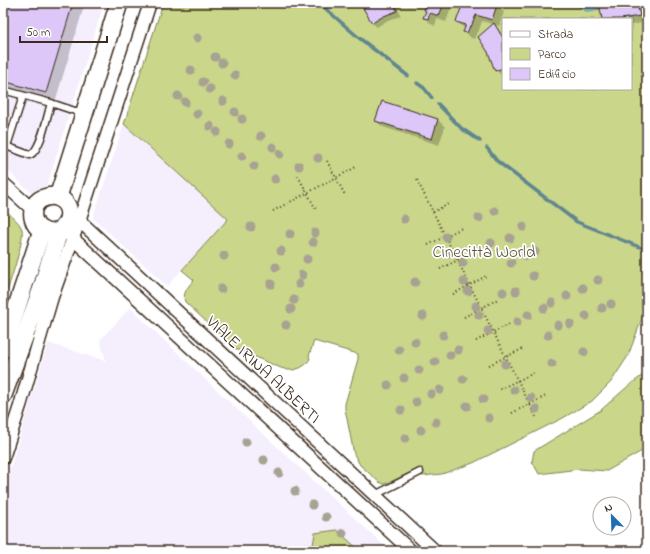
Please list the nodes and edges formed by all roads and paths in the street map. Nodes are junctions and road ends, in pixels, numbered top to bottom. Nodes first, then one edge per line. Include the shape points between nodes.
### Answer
1 (120, 3) edge
2 (150, 3) edge
3 (3, 90) edge
4 (23, 96) junction
5 (50, 103) junction
6 (84, 114) junction
7 (5, 146) edge
8 (327, 161) dead end
9 (356, 167) dead end
10 (298, 176) dead end
11 (335, 178) junction
12 (417, 180) dead end
13 (3, 183) edge
14 (308, 192) junction
15 (345, 195) dead end
16 (58, 197) junction
17 (450, 203) dead end
18 (33, 210) junction
19 (272, 211) dead end
20 (317, 211) dead end
21 (433, 212) junction
22 (74, 216) junction
23 (462, 228) dead end
24 (42, 230) junction
25 (65, 233) junction
26 (445, 236) junction
27 (428, 245) dead end
28 (474, 252) dead end
29 (457, 260) junction
30 (440, 269) dead end
31 (29, 270) junction
32 (486, 276) dead end
33 (470, 285) junction
34 (47, 293) junction
35 (453, 294) dead end
36 (498, 299) dead end
37 (481, 308) junction
38 (464, 317) dead end
39 (510, 324) dead end
40 (494, 332) junction
41 (476, 341) dead end
42 (3, 349) edge
43 (522, 349) dead end
44 (506, 357) junction
45 (489, 365) dead end
46 (534, 373) dead end
47 (518, 381) junction
48 (500, 389) dead end
49 (3, 395) edge
50 (546, 396) dead end
51 (530, 404) junction
52 (512, 413) dead end
53 (536, 418) dead end
54 (3, 458) edge
55 (420, 472) dead end
56 (376, 495) junction
57 (411, 551) edge
58 (436, 551) edge

1 - 6 street
2 - 22 street
3 - 4 lane
4 - 5 lane
4 - 7 lane
5 - 6 lane
5 - 7 lane via 40,143 34,153 30,155
6 - 16 street
8 - 11 path
9 - 11 path
10 - 14 path
11 - 14 path
11 - 15 path
12 - 21 path
13 - 18 street
14 - 19 path
14 - 20 path
16 - 18 street via 45,197
16 - 22 street
17 - 21 path
18 - 24 street via 34,222
21 - 26 path
22 - 25 street via 69,216
22 - 56 street, VIALE IRINA ALBERTI
23 - 26 path
24 - 25 street
24 - 31 street
25 - 34 street
25 - 57 street, VIALE IRINA ALBERTI
26 - 27 path
26 - 29 path
28 - 29 path
29 - 30 path
29 - 33 path
31 - 34 street
31 - 42 street
32 - 33 path
33 - 35 path
33 - 37 path
34 - 49 street
34 - 54 street via 20,406
36 - 37 path
37 - 38 path
37 - 40 path
39 - 40 path
40 - 41 path
40 - 44 path
43 - 44 path
44 - 45 path
44 - 47 path
46 - 47 path
47 - 48 path
47 - 51 path
50 - 51 path
51 - 52 path
51 - 53 path
55 - 56 lane
56 - 58 street, VIALE IRINA ALBERTI

